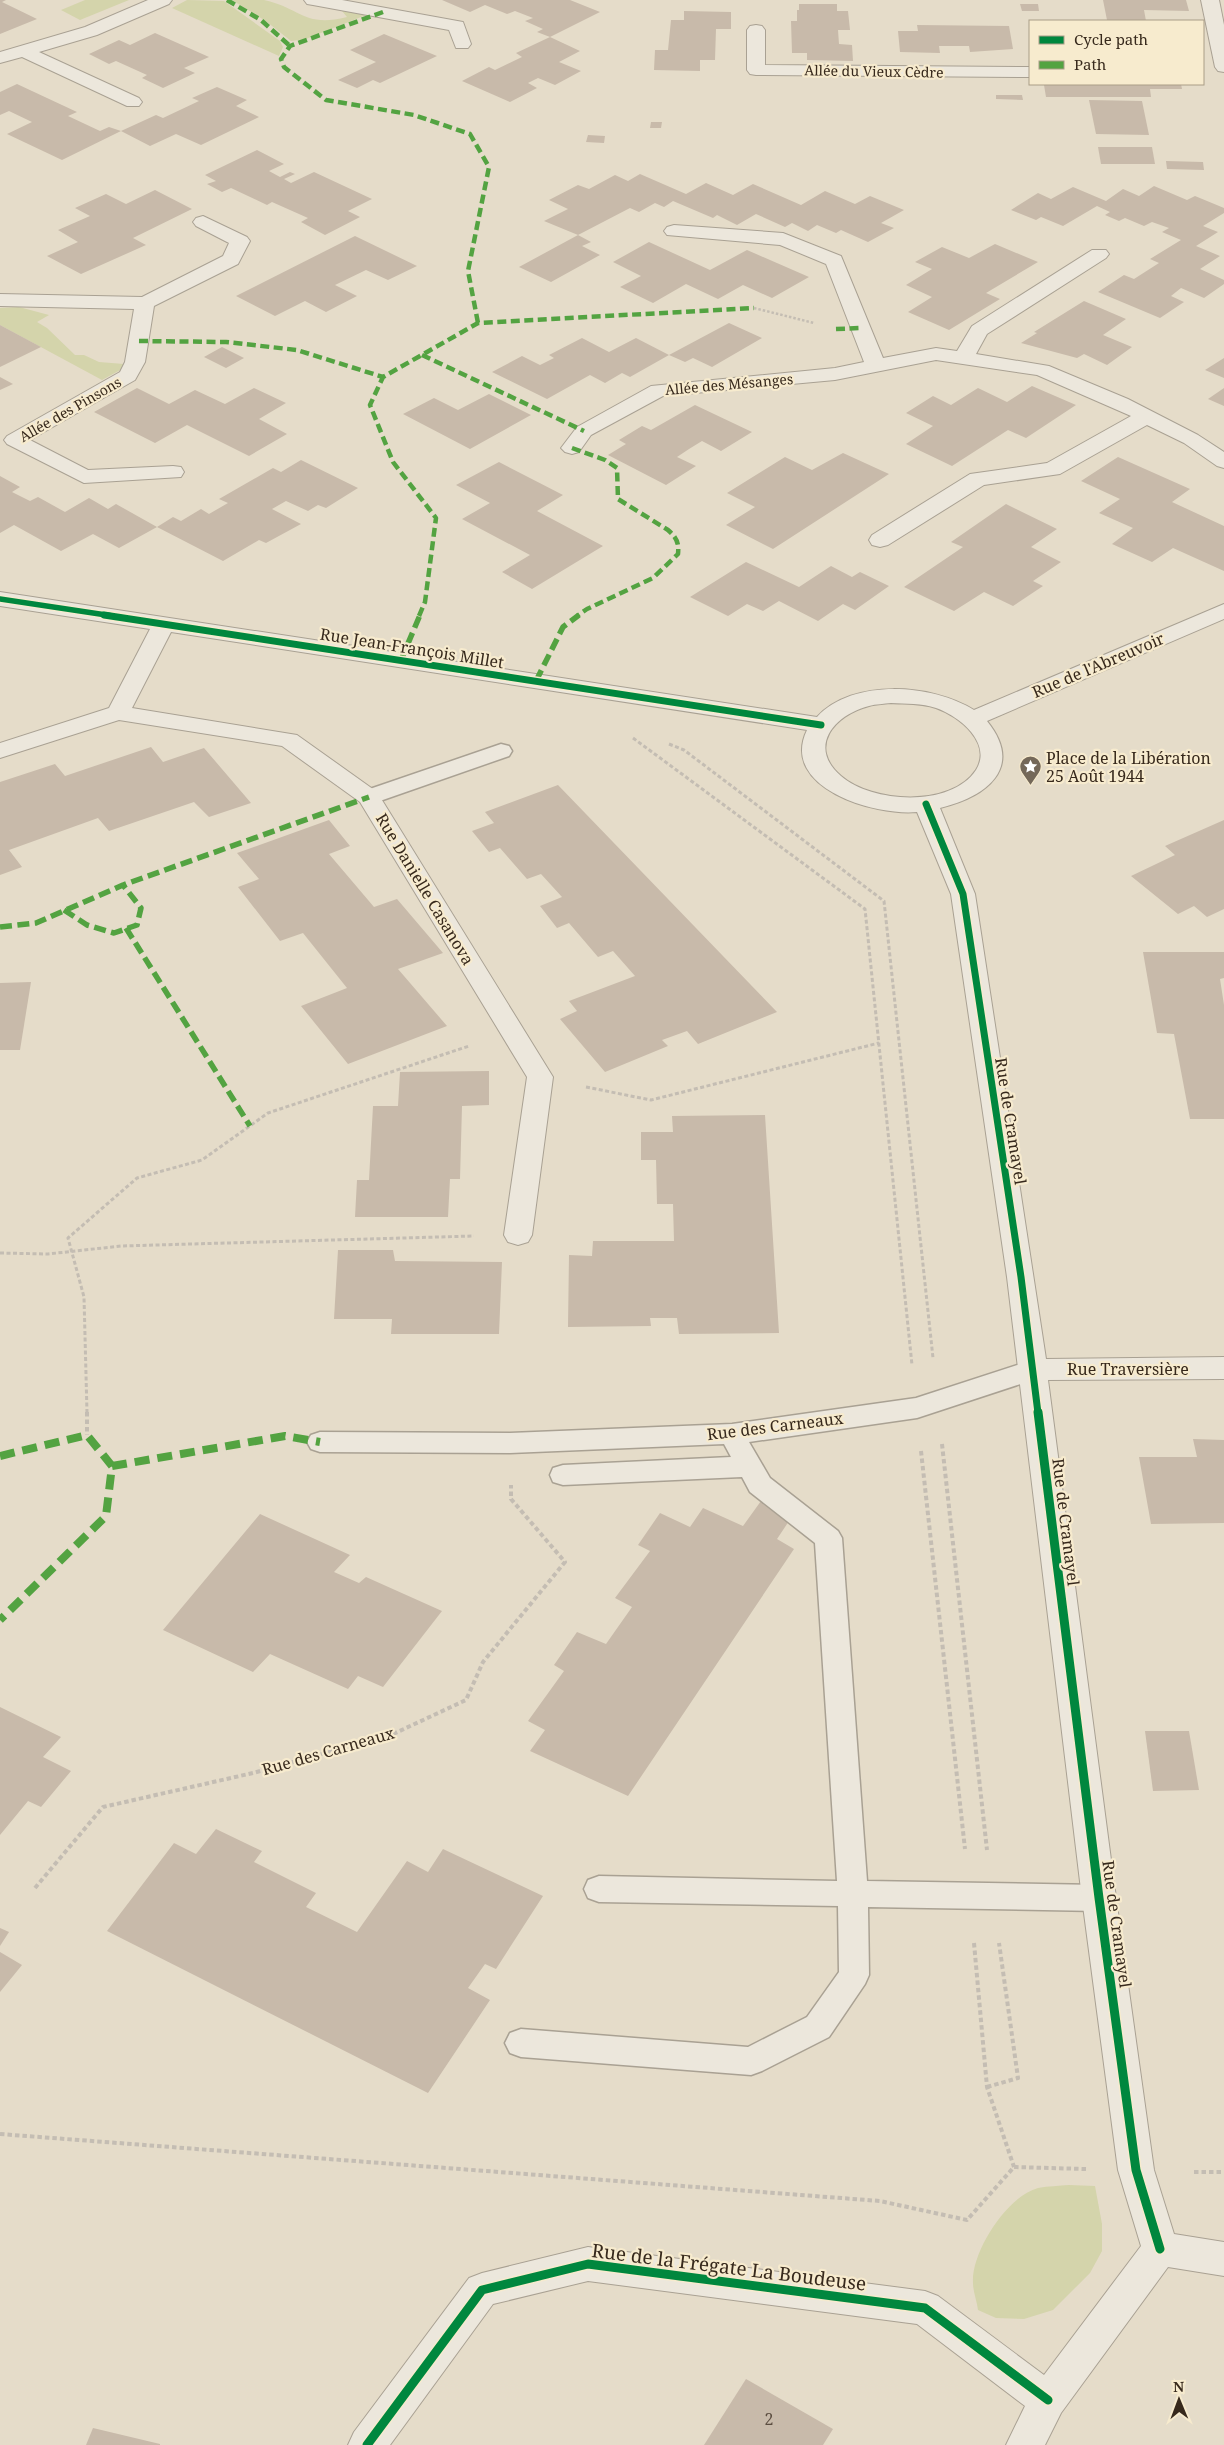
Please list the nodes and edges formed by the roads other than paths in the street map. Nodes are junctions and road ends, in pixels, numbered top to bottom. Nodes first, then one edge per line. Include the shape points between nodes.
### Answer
1 (163, 0) edge
2 (313, 0) edge
3 (1210, 0) edge
4 (756, 30) dead end
5 (462, 44) dead end
6 (25, 52) junction
7 (1204, 54) edge
8 (0, 58) edge
9 (1222, 61) edge
10 (1029, 72) edge
11 (133, 102) dead end
12 (203, 222) dead end
13 (674, 231) dead end
14 (1099, 254) dead end
15 (0, 300) edge
16 (145, 303) junction
17 (963, 358) junction
18 (876, 366) junction
19 (1147, 416) junction
20 (572, 448) dead end
21 (1224, 462) edge
22 (173, 472) dead end
23 (880, 540) dead end
24 (0, 599) edge
25 (1224, 611) edge
26 (164, 624) junction
27 (118, 713) junction
28 (972, 718) junction
29 (821, 725) junction
30 (0, 751) edge
31 (500, 751) dead end
32 (370, 797) junction
33 (926, 804) junction
34 (518, 1234) road end
35 (1224, 1368) edge
36 (1033, 1370) junction
37 (732, 1434) junction
38 (320, 1442) dead end
39 (751, 1466) junction
40 (563, 1476) dead end
41 (598, 1890) dead end
42 (853, 1894) junction
43 (1099, 1898) junction
44 (521, 2043) dead end
45 (1160, 2249) junction
46 (1224, 2259) edge
47 (1048, 2400) junction
48 (367, 2445) edge
49 (1026, 2445) edge

1 - 6 street via 91,31
2 - 5 street via 457,26
3 - 9 street
4 - 10 street, Allée du Vieux Cèdre via 756,70
6 - 8 street
6 - 11 street
7 - 9 street
12 - 16 street via 240,241 231,260
13 - 18 street via 783,239 834,260
14 - 17 street via 979,330
15 - 16 street
16 - 22 street, Allée des Pinsons via 135,362 128,376 14,440 84,477
17 - 18 street, Allée des Mésanges via 936,354
17 - 19 street, Allée des Mésanges via 1042,370
18 - 20 street, Allée des Mésanges via 835,374 658,390 584,431
19 - 21 street, Allée des Mésanges via 1191,439
19 - 23 street via 1052,469 978,479
24 - 26 street, Rue Jean-François Millet
25 - 28 street, Rue de l'Abreuvoir
26 - 27 street
26 - 29 street, Rue Jean-François Millet
27 - 30 street
27 - 32 street, Rue Danielle Casanova via 289,740
28 - 29 street via 931,700 891,696 862,700 838,710
28 - 33 street via 987,735 993,752 989,770 976,786 953,798
29 - 33 street via 813,741 814,758 825,775 843,789 868,800
31 - 32 lane
32 - 34 street, Rue Danielle Casanova via 540,1078
33 - 36 street, Rue de Cramayel via 963,894
35 - 36 street, Rue Traversière
36 - 37 lane, Rue des Carneaux via 916,1408
36 - 43 street, Rue de Cramayel
37 - 38 lane, Rue des Carneaux via 510,1443
37 - 39 lane
39 - 40 lane
39 - 42 lane via 760,1485 828,1538
41 - 42 lane
42 - 43 lane
42 - 44 lane via 854,1975 818,2027 751,2061
43 - 45 street, Rue de Cramayel via 1136,2170
45 - 46 street
45 - 47 street
47 - 48 street, Rue de la Frégate La Boudeuse via 925,2308 588,2264 482,2290
47 - 49 street

